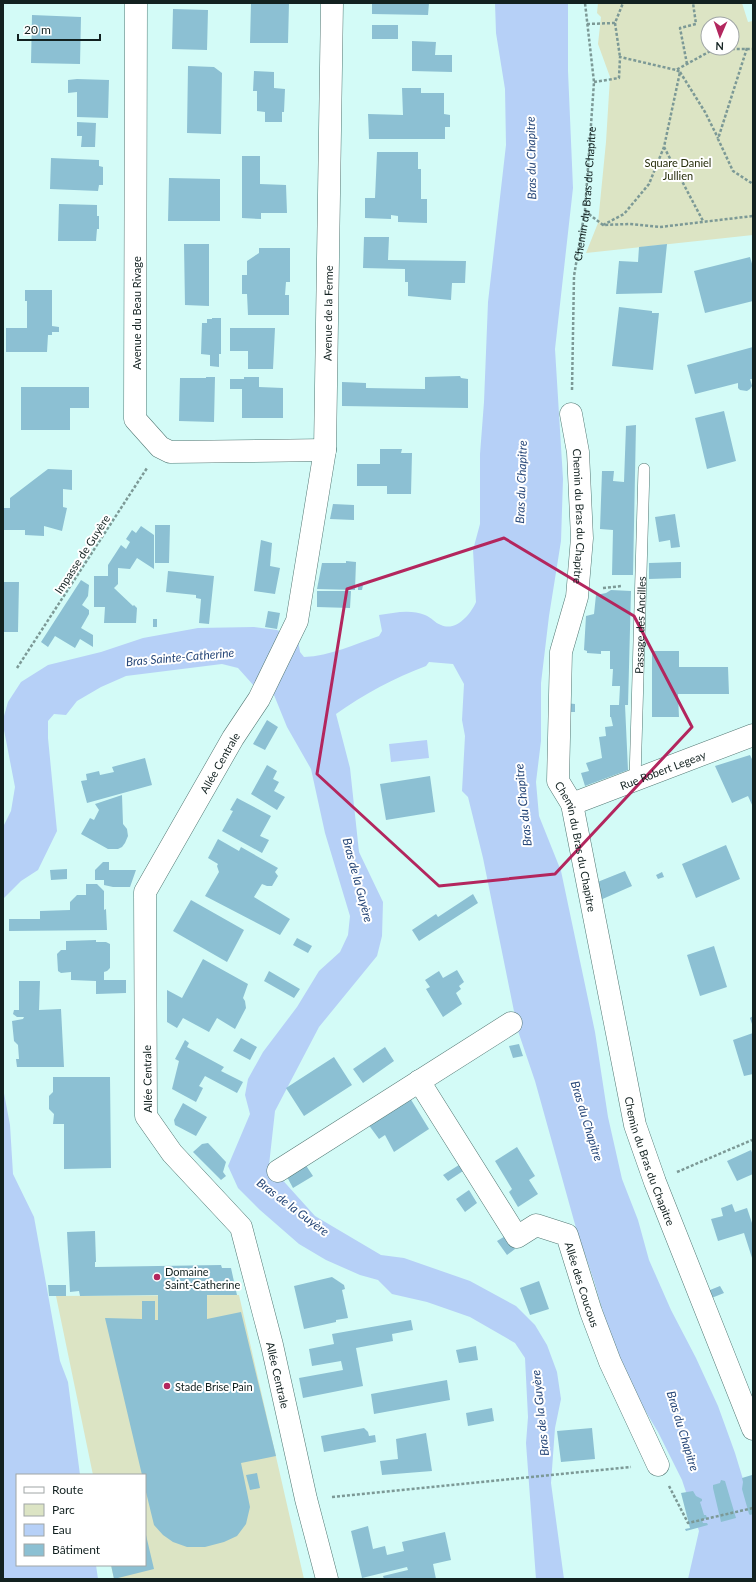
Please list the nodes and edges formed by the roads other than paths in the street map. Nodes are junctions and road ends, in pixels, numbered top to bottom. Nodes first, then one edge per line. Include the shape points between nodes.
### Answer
1 (136, 3) edge
2 (332, 3) edge
3 (571, 414) road end
4 (325, 450) junction
5 (644, 469) dead end
6 (297, 621) joint
7 (753, 737) edge
8 (635, 780) junction
9 (572, 804) junction
10 (511, 1023) dead end
11 (419, 1081) junction
12 (278, 1170) dead end
13 (753, 1429) edge
14 (658, 1465) road end
15 (327, 1579) edge

1 - 4 street, Avenue du Beau Rivage via 136,419 160,447 170,452
2 - 4 street, Avenue de la Ferme
3 - 9 street, Chemin du Bras du Chapitre via 578,452 582,538 577,598 561,652 558,781
4 - 6 street, Avenue de la Ferme
5 - 8 lane, Passage des Ancilles
6 - 15 street, Allée Centrale via 259,699 233,738 145,892 146,1116 172,1153 241,1227 272,1345 306,1499
7 - 8 street, Rue Robert Legeay
8 - 9 street, Rue Robert Legeay
9 - 13 street, Chemin du Bras du Chapitre via 635,1125
10 - 11 street
11 - 12 street
11 - 14 street, Allée des Coucous via 517,1237 536,1225 567,1235 610,1362

